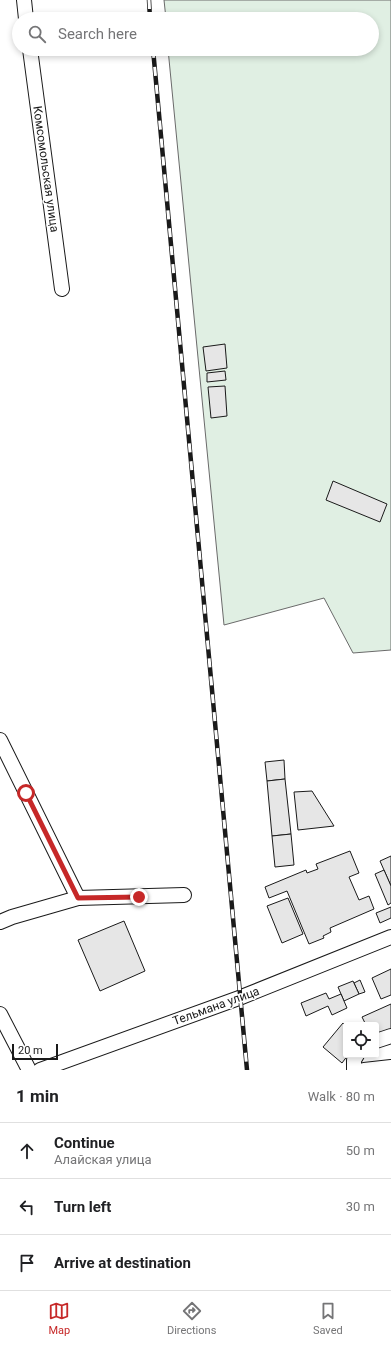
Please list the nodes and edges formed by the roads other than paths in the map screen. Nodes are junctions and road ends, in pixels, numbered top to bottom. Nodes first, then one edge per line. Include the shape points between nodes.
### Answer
1 (24, 0) edge
2 (25, 12) edge
3 (31, 56) edge
4 (62, 289) dead end
5 (0, 740) edge
6 (184, 896) dead end
7 (78, 898) junction
8 (0, 922) edge
9 (391, 937) edge
10 (0, 1014) edge
11 (391, 1036) edge
12 (379, 1040) edge
13 (355, 1058) edge
14 (391, 1067) edge
15 (30, 1070) edge
16 (40, 1070) edge
17 (354, 1070) edge
18 (364, 1070) edge

1 - 2 street
3 - 4 street, Комсомольская улица
5 - 7 street
6 - 7 street
7 - 8 street
9 - 16 street, Тельмана улица via 239,998
10 - 15 street
11 - 12 street
13 - 17 street
14 - 18 street

